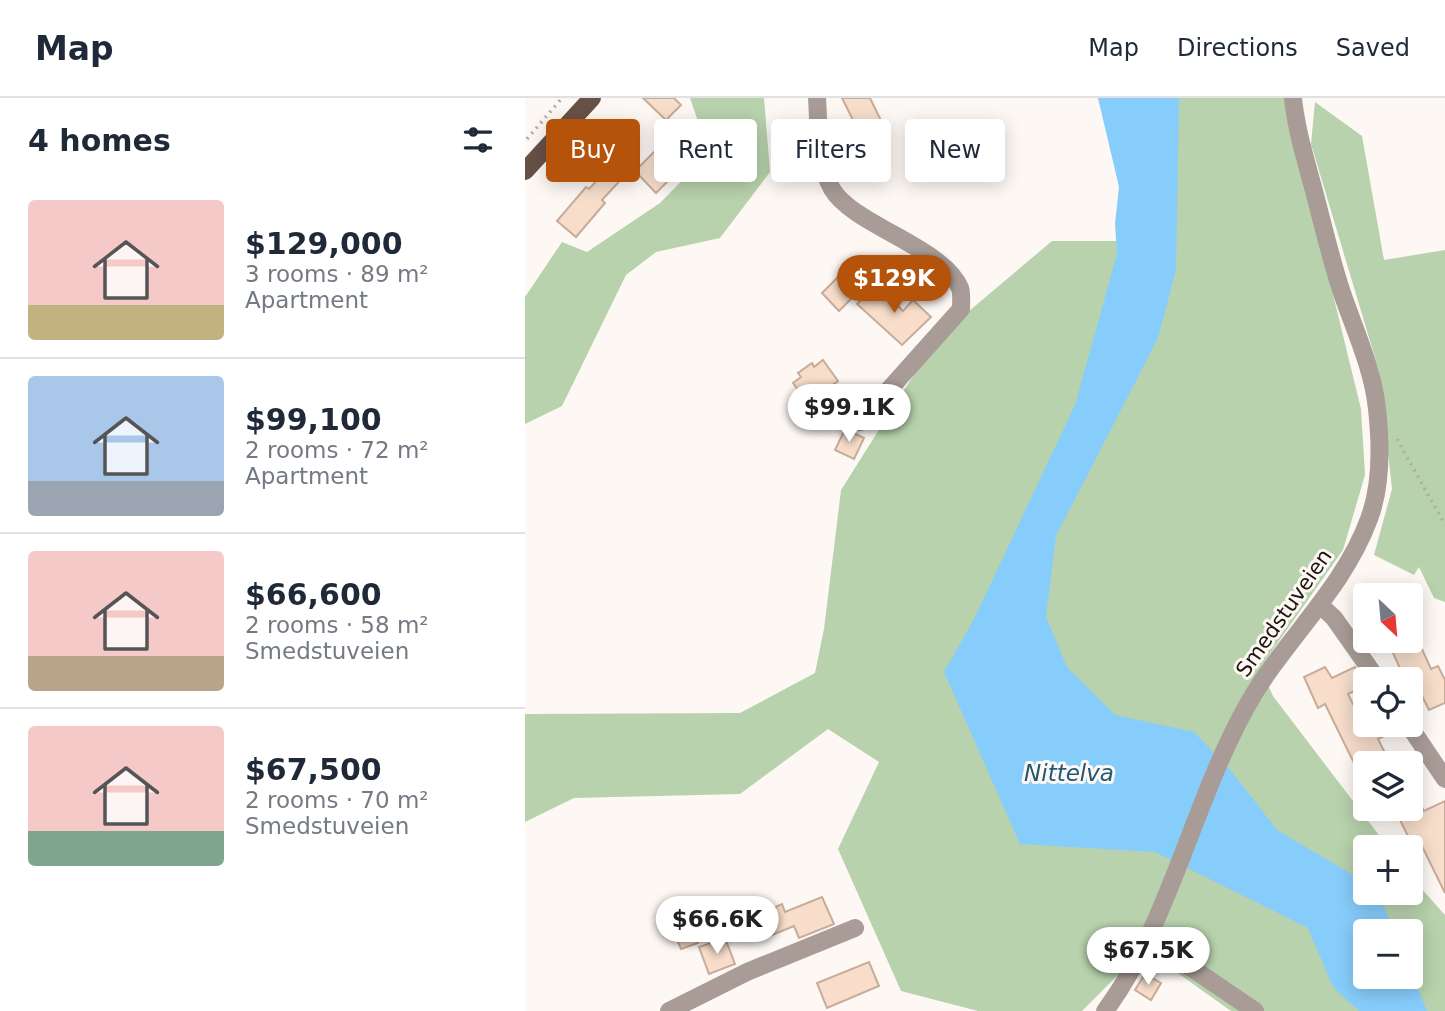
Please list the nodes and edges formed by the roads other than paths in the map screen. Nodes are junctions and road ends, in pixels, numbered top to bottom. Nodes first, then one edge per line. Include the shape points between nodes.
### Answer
1 (592, 98) edge
2 (817, 98) edge
3 (1293, 98) edge
4 (525, 171) edge
5 (860, 422) dead end
6 (1320, 605) junction
7 (1369, 667) edge
8 (1417, 737) edge
9 (1445, 779) edge
10 (855, 929) dead end
11 (1149, 929) junction
12 (669, 1011) edge
13 (1105, 1011) edge
14 (1255, 1011) edge

1 - 4 main road
2 - 5 street via 821,158 832,190 946,267 961,289 961,309
3 - 6 street, Smedstuveien via 1329,250 1368,366 1377,408 1380,468 1370,518 1353,555
6 - 7 street
6 - 11 street, Smedstuveien via 1272,663 1225,751
8 - 9 street
10 - 12 street via 747,972
11 - 13 street, Smedstuveien via 1122,988
11 - 14 street

